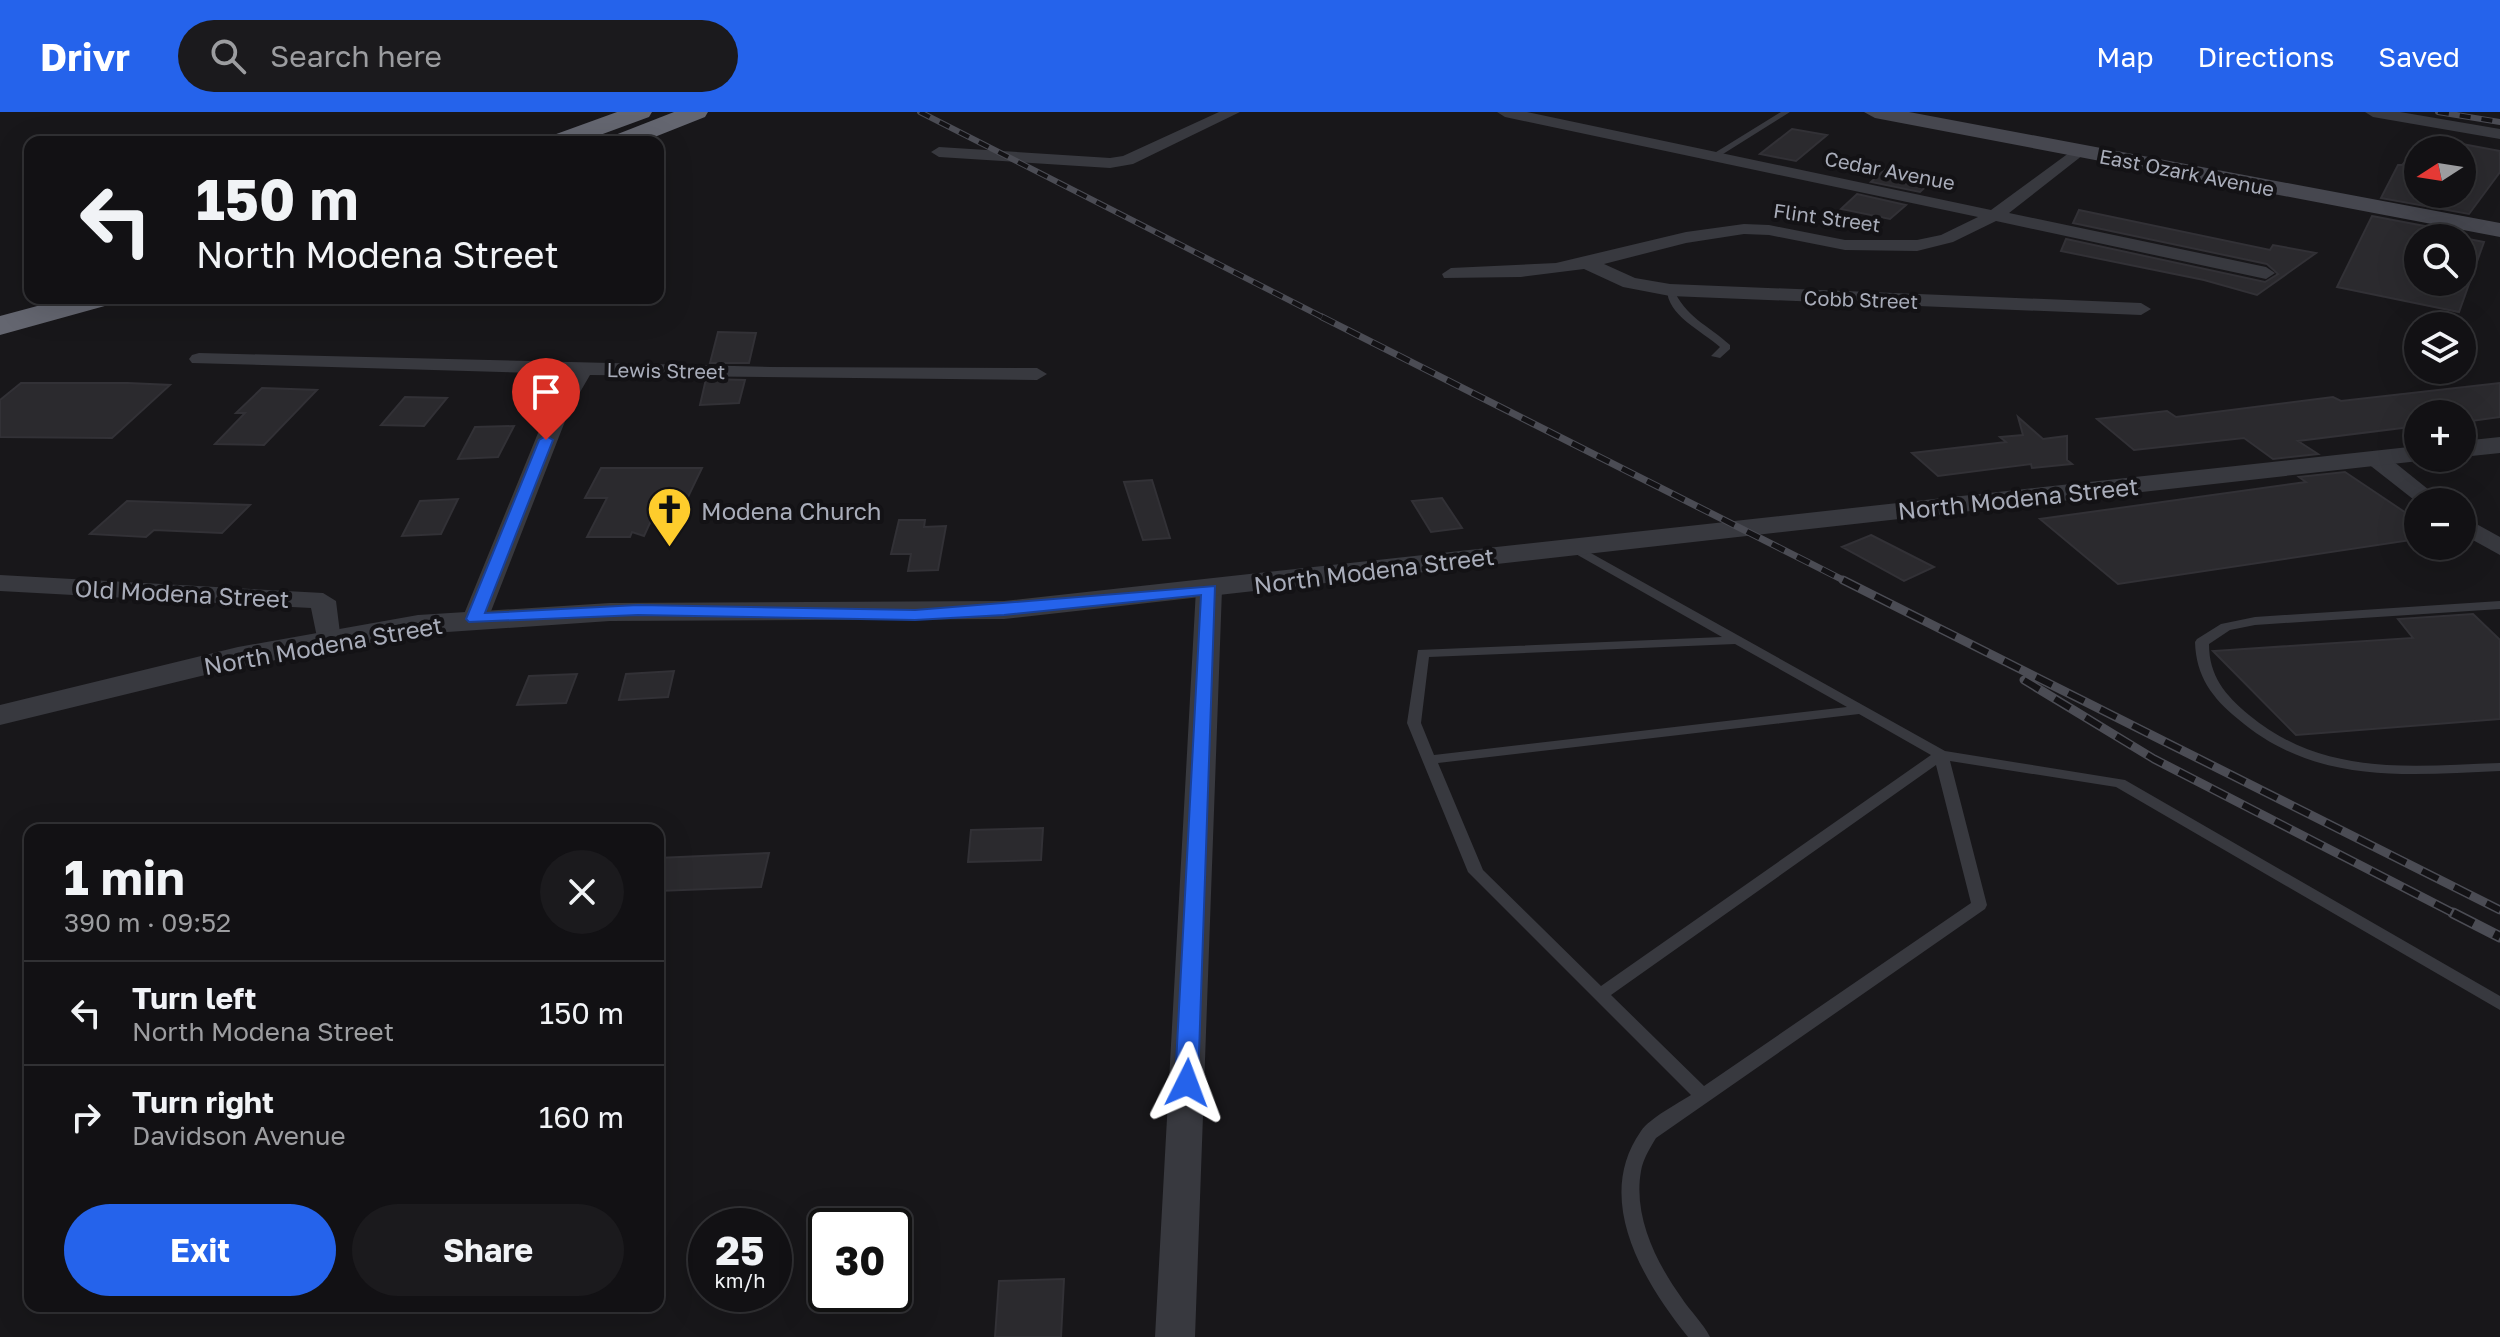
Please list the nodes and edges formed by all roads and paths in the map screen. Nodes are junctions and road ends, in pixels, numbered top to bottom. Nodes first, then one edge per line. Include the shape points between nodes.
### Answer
1 (634, 112) edge
2 (640, 112) edge
3 (696, 112) edge
4 (1232, 112) edge
5 (1505, 112) edge
6 (1786, 112) edge
7 (1875, 112) edge
8 (2373, 112) edge
9 (2394, 114) edge
10 (614, 133) edge
11 (2500, 134) edge
12 (939, 152) dead end
13 (2077, 152) junction
14 (1712, 157) junction
15 (1997, 214) junction
16 (2500, 230) edge
17 (1586, 263) junction
18 (2266, 273) dead end
19 (1451, 274) dead end
20 (1670, 290) junction
21 (24, 296) edge
22 (0, 302) edge
23 (79, 304) edge
24 (2141, 309) dead end
25 (0, 326) edge
26 (1716, 356) dead end
27 (199, 359) dead end
28 (584, 368) junction
29 (1037, 374) dead end
30 (2500, 445) edge
31 (2476, 448) edge
32 (2404, 455) edge
33 (2375, 458) junction
34 (2414, 488) edge
35 (2476, 532) edge
36 (1571, 546) junction
37 (2500, 548) edge
38 (0, 583) edge
39 (1209, 589) junction
40 (2500, 605) edge
41 (475, 619) junction
42 (1737, 640) junction
43 (328, 641) junction
44 (1860, 710) junction
45 (0, 715) edge
46 (1941, 755) junction
47 (1429, 760) junction
48 (2500, 767) edge
49 (1600, 995) junction
50 (2500, 1004) edge
51 (1703, 1096) junction
52 (1175, 1337) edge
53 (1700, 1337) edge

1 - 10 highway
2 - 10 highway
3 - 10 highway
4 - 12 street via 1110,163
5 - 14 street, Cedar Avenue
6 - 14 lane
7 - 13 main road, East Ozark Avenue
8 - 9 street
9 - 11 street
13 - 15 street, Flint Street
13 - 16 main road, East Ozark Avenue
14 - 15 street, Cedar Avenue
15 - 17 street, Flint Street via 1965,234 1914,247 1843,245 1742,229
15 - 18 street, Cedar Avenue
17 - 19 street, Flint Street
17 - 20 street, Cobb Street via 1630,283
20 - 24 street, Cobb Street
20 - 26 lane via 1680,311 1726,347
21 - 22 highway
23 - 25 highway
27 - 28 street, Lewis Street
28 - 29 street, Lewis Street
28 - 41 street via 558,411
30 - 31 street
32 - 33 street, North Modena Street
33 - 34 street
33 - 36 street, North Modena Street
35 - 37 street
36 - 39 street, North Modena Street
36 - 42 lane
38 - 43 street, Old Modena Street via 323,601
39 - 41 street, North Modena Street via 915,615 638,610
39 - 52 street
40 - 48 lane via 2255,621 2212,633 2202,642 2202,669 2245,720 2301,756 2376,770
41 - 43 street, North Modena Street
42 - 44 lane
42 - 47 lane via 1423,653 1414,723
43 - 45 street, North Modena Street
44 - 46 lane
44 - 47 lane
46 - 49 lane
46 - 50 lane via 2120,783
46 - 51 lane via 1979,905
47 - 49 lane via 1476,872
49 - 51 lane
51 - 53 lane via 1649,1133 1631,1172 1632,1216 1656,1277

